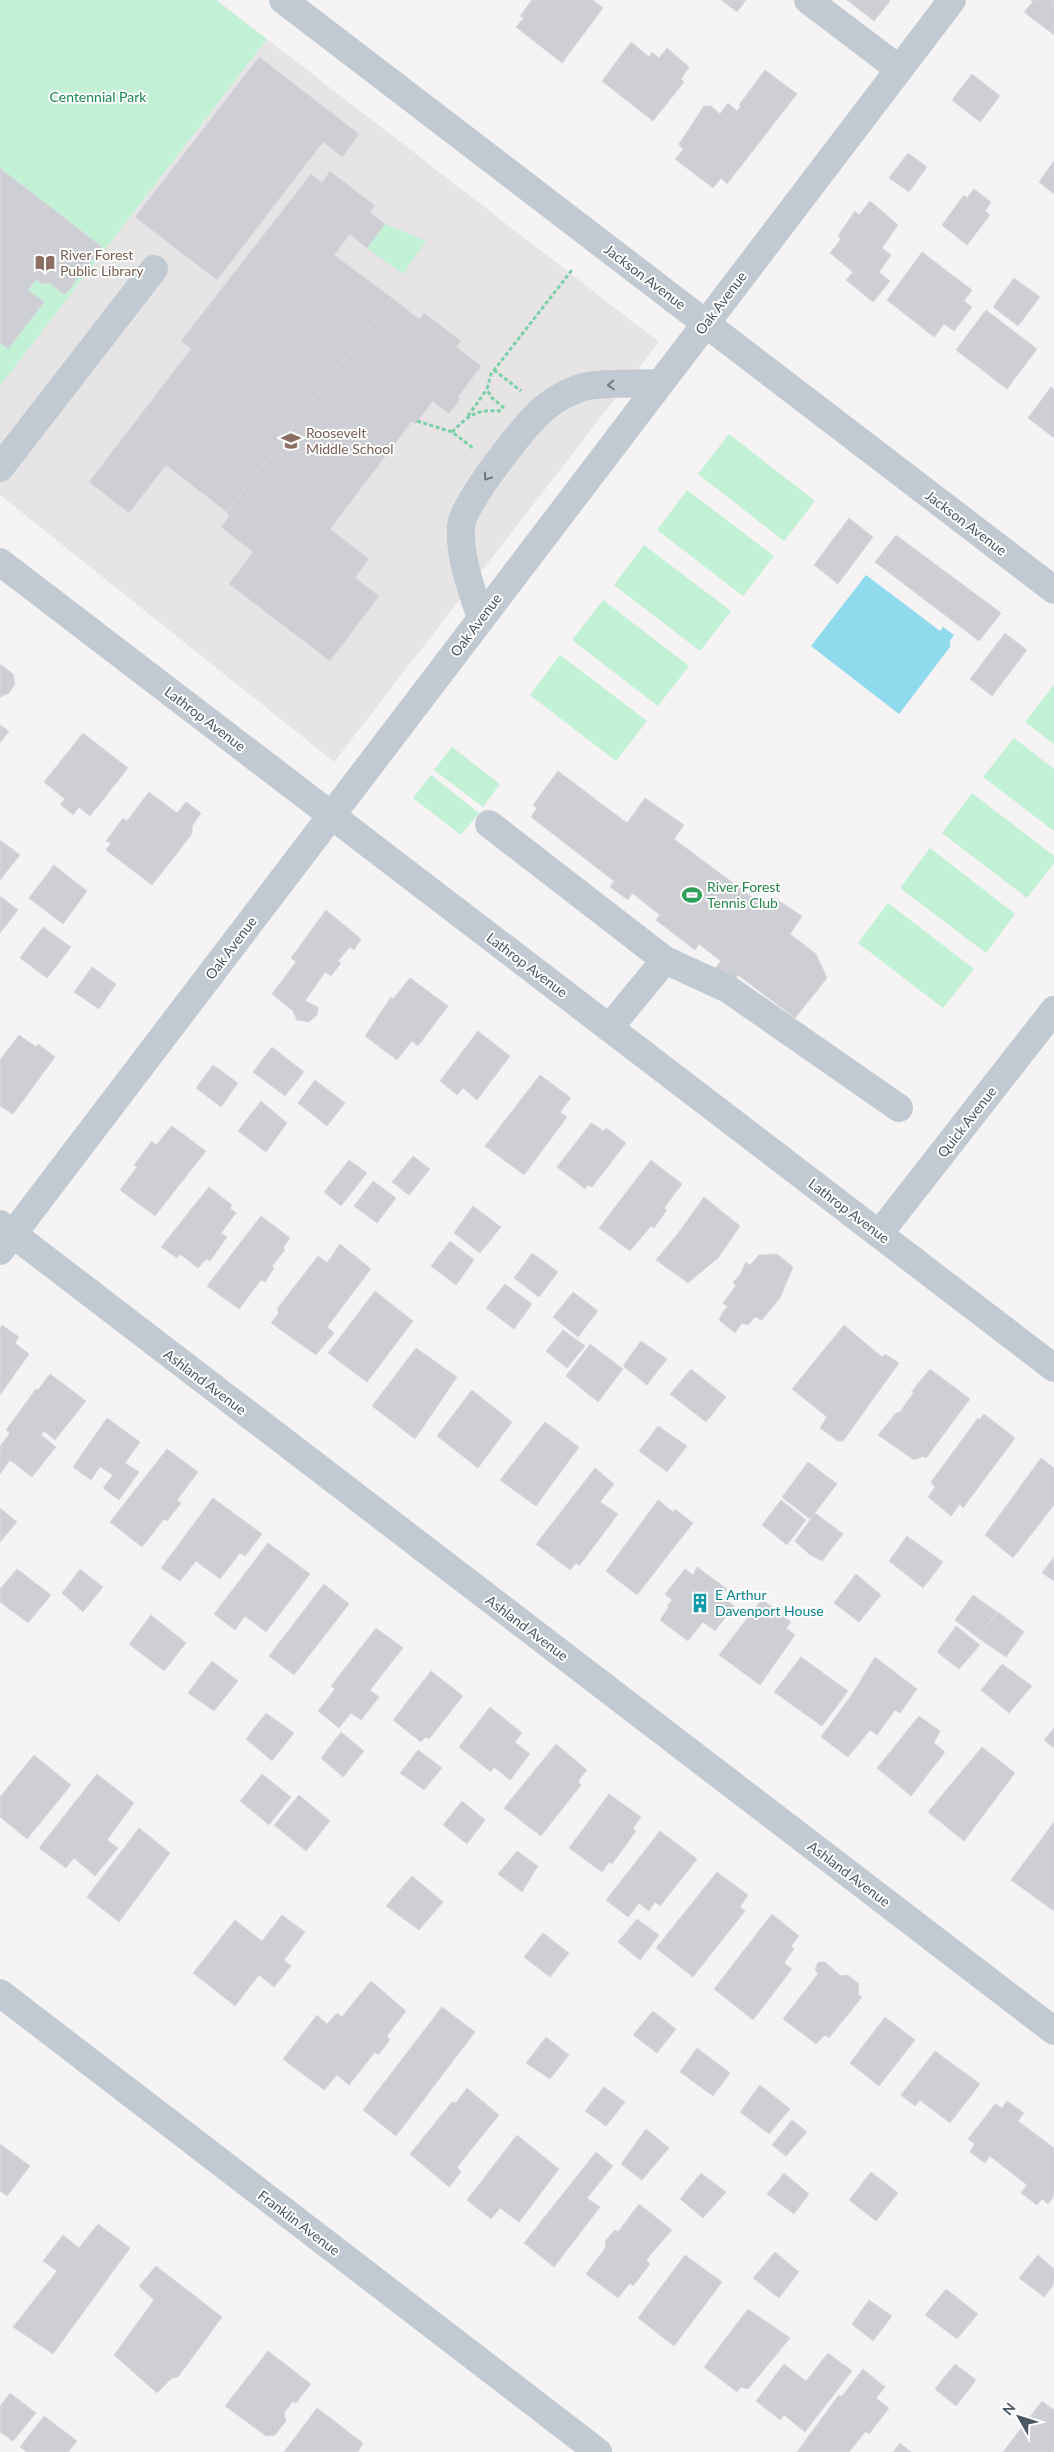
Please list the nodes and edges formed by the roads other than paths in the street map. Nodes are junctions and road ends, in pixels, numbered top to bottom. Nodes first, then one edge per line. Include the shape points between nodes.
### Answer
1 (283, 0) edge
2 (808, 0) edge
3 (952, 0) edge
4 (899, 69) junction
5 (154, 269) dead end
6 (705, 323) junction
7 (660, 383) junction
8 (0, 468) edge
9 (0, 562) edge
10 (1054, 590) edge
11 (481, 619) junction
12 (332, 815) junction
13 (489, 824) dead end
14 (665, 960) junction
15 (1054, 1010) edge
16 (609, 1028) junction
17 (899, 1108) dead end
18 (879, 1234) junction
19 (4, 1236) edge
20 (1054, 1368) edge
21 (0, 1993) edge
22 (1054, 2031) edge
23 (598, 2452) edge

1 - 6 street, Jackson Avenue
2 - 4 street
3 - 4 street, Oak Avenue
4 - 6 street, Oak Avenue
5 - 8 street
6 - 7 street, Oak Avenue
6 - 10 street, Jackson Avenue
7 - 11 street, Oak Avenue
7 -> 11 street via 582,387 564,395 540,412 496,466 472,498 461,524 462,549
9 - 12 street, Lathrop Avenue
11 - 12 street, Oak Avenue
12 - 16 street, Lathrop Avenue
12 - 19 street, Oak Avenue
13 - 14 street
14 - 16 street
14 - 17 street via 728,989
15 - 18 street, Quick Avenue
16 - 18 street, Lathrop Avenue
18 - 20 street, Lathrop Avenue
19 - 22 street, Ashland Avenue
21 - 23 street, Franklin Avenue

